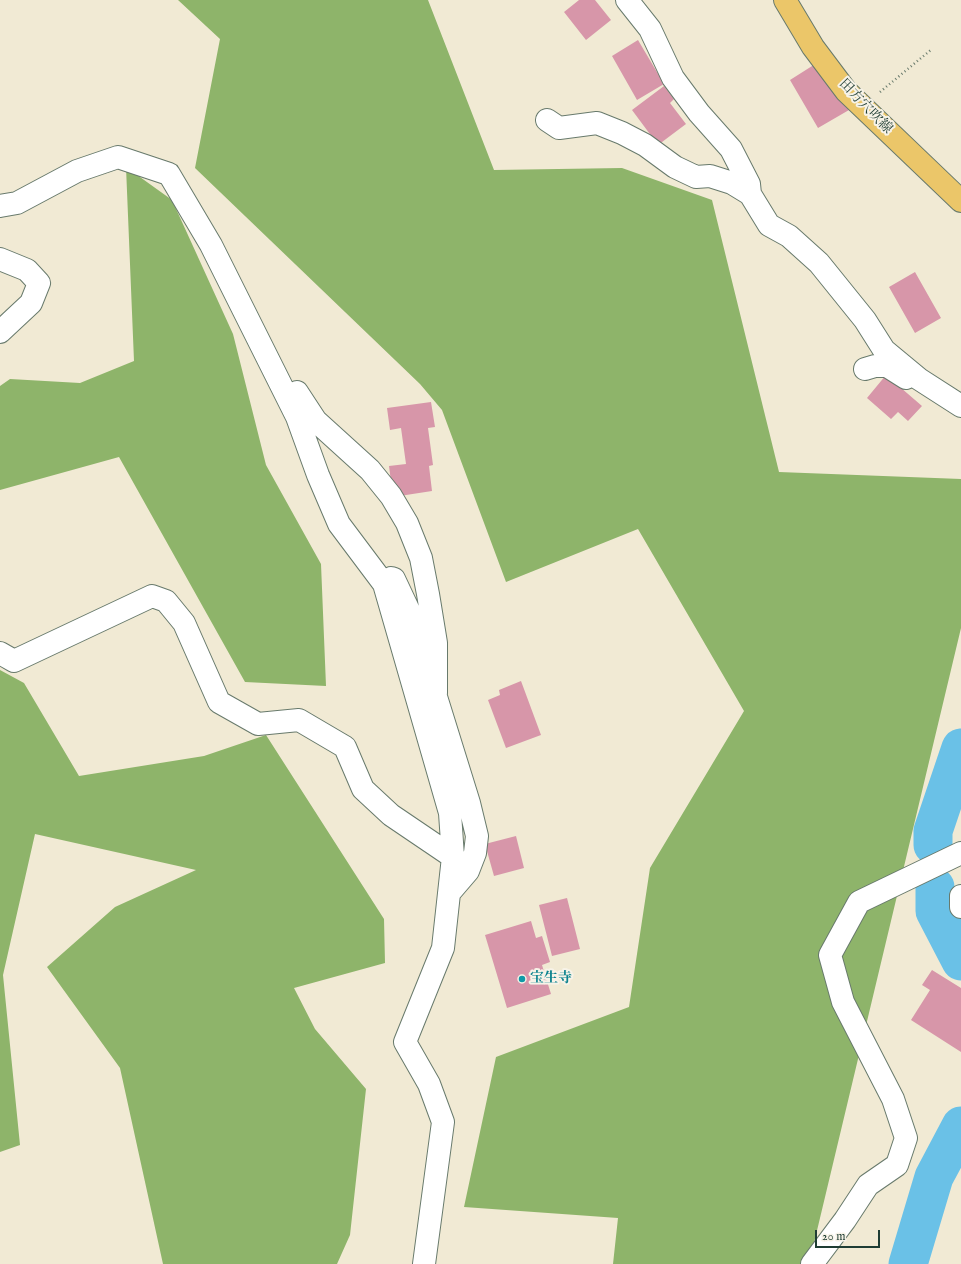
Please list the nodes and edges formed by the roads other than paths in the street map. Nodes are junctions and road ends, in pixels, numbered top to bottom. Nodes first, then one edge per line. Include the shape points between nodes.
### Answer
1 (627, 0) edge
2 (785, 0) edge
3 (547, 120) dead end
4 (750, 194) junction
5 (961, 201) edge
6 (0, 206) edge
7 (0, 259) edge
8 (250, 323) junction
9 (0, 332) edge
10 (865, 369) dead end
11 (925, 383) junction
12 (961, 406) edge
13 (373, 570) junction
14 (0, 653) edge
15 (436, 693) junction
16 (961, 853) edge
17 (454, 857) junction
18 (450, 892) junction
19 (961, 896) edge
20 (961, 907) edge
21 (424, 1264) edge
22 (812, 1264) edge

1 - 4 street via 650,29 673,78 699,113 731,149 749,184
2 - 5 main road, 田方穴吹線 via 813,47 846,91
3 - 4 street via 559,128 597,123 645,145 675,167 696,177 710,176 732,183
4 - 11 street via 770,225 789,236 819,263 865,320 884,350
6 - 8 street via 17,203 77,171 118,157 169,174 211,245
7 - 9 street via 27,270 39,283 31,303
8 - 13 street via 297,417 339,524
8 - 15 street via 276,350 299,396 316,422 370,470 391,496 407,523 421,558 428,594 436,644
10 - 11 street via 887,366 905,378
11 - 12 street
13 - 15 street via 394,579 410,613
13 - 17 street via 384,584 436,761 450,813
14 - 17 street via 14,661 152,596 166,601 184,623 220,702 258,724 299,720 345,747 363,789 391,815
15 - 18 street via 477,836 475,853 468,871
16 - 22 street via 859,902 830,955 843,1002 894,1099 906,1138 897,1165 868,1184
17 - 18 street
18 - 21 street via 443,948 405,1042 429,1084 443,1122
19 - 20 street

